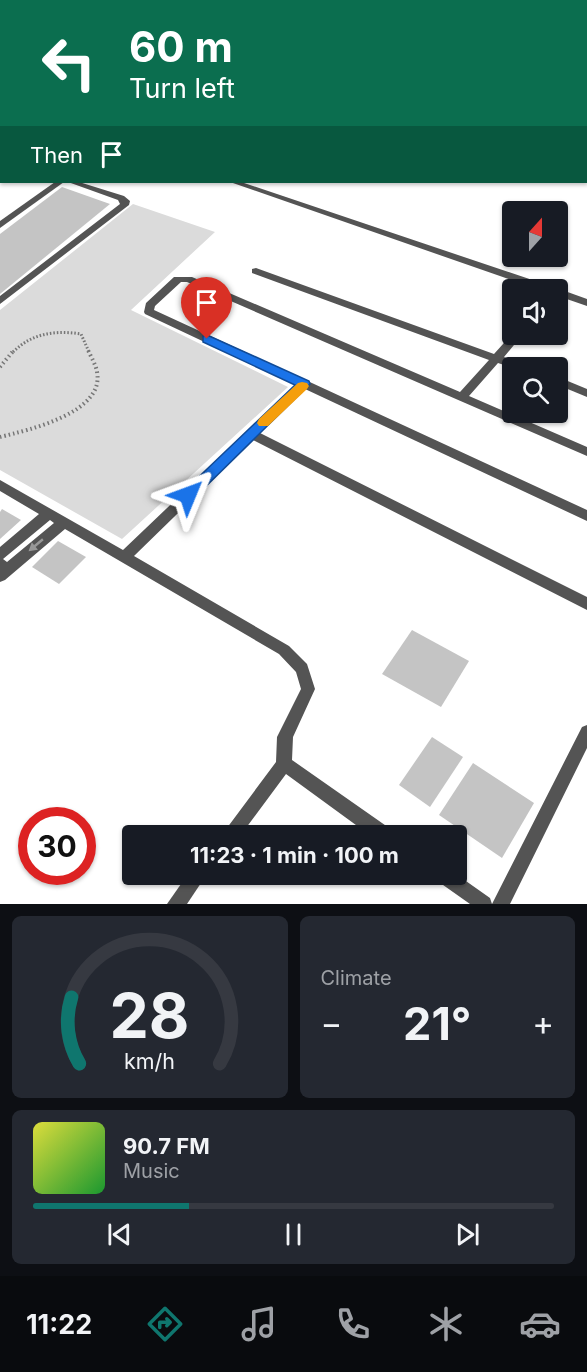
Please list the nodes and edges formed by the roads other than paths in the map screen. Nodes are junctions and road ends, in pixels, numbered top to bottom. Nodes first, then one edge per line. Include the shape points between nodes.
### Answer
1 (59, 183) edge
2 (75, 183) edge
3 (237, 183) edge
4 (0, 225) edge
5 (256, 271) dead end
6 (520, 279) edge
7 (568, 296) edge
8 (0, 301) edge
9 (587, 303) edge
10 (508, 345) edge
11 (497, 358) junction
12 (502, 360) edge
13 (304, 384) junction
14 (568, 385) edge
15 (587, 393) edge
16 (461, 398) junction
17 (252, 434) junction
18 (587, 452) edge
19 (0, 485) edge
20 (48, 514) junction
21 (587, 516) edge
22 (64, 522) junction
23 (0, 555) edge
24 (125, 557) junction
25 (3, 570) edge
26 (587, 604) edge
27 (587, 732) edge
28 (284, 764) junction
29 (237, 825) edge
30 (370, 825) edge
31 (191, 885) edge
32 (457, 885) edge
33 (176, 904) edge
34 (484, 904) edge
35 (501, 904) edge

1 - 4 street
2 - 8 street via 121,198 124,205
3 - 6 street
5 - 11 street
7 - 9 street
10 - 11 street
11 - 12 street
11 - 16 street
13 - 16 street via 149,312 150,305 178,279 188,279
13 - 17 street
13 - 21 street
14 - 15 street
16 - 18 street
17 - 24 street
17 - 26 street
19 - 20 street
20 - 22 street
20 - 23 street
22 - 24 street
22 -> 25 street
24 - 28 street via 284,650 302,669 308,689 285,737
27 - 35 street
28 - 29 street
28 - 30 street
31 - 33 street
32 - 34 street

